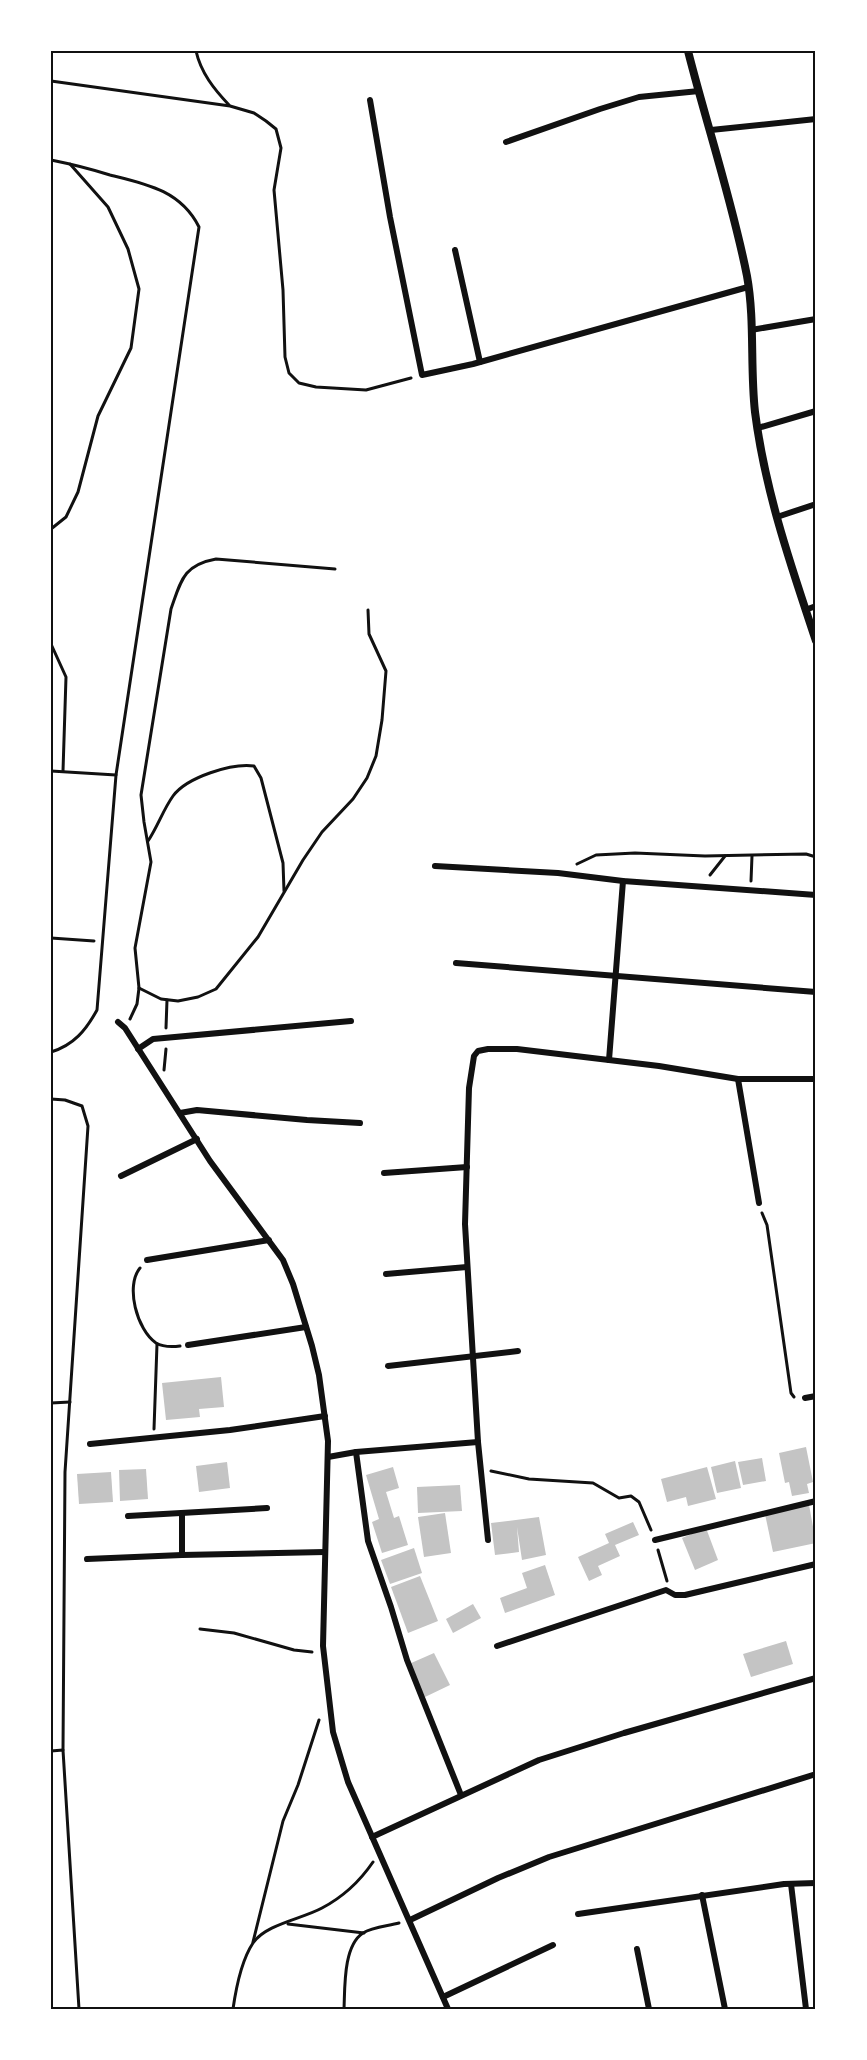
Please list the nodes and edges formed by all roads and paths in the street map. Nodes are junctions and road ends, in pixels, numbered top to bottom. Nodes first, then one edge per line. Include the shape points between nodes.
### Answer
1 (196, 51) edge
2 (688, 51) edge
3 (51, 81) edge
4 (699, 91) junction
5 (370, 100) dead end
6 (230, 106) junction
7 (816, 119) edge
8 (711, 130) junction
9 (506, 142) dead end
10 (51, 160) edge
11 (70, 164) junction
12 (455, 249) dead end
13 (748, 287) junction
14 (816, 319) edge
15 (751, 330) junction
16 (480, 362) junction
17 (422, 375) junction
18 (816, 411) edge
19 (758, 428) junction
20 (816, 504) edge
21 (777, 517) junction
22 (51, 529) edge
23 (335, 569) dead end
24 (816, 606) edge
25 (368, 610) dead end
26 (805, 610) junction
27 (816, 641) edge
28 (51, 644) edge
29 (51, 771) edge
30 (63, 771) junction
31 (116, 775) junction
32 (148, 841) junction
33 (725, 856) junction
34 (752, 856) junction
35 (816, 857) edge
36 (435, 866) dead end
37 (558, 873) junction
38 (623, 882) junction
39 (700, 887) junction
40 (750, 890) junction
41 (284, 893) junction
42 (816, 895) edge
43 (51, 938) edge
44 (103, 942) junction
45 (456, 963) dead end
46 (615, 977) junction
47 (139, 988) junction
48 (816, 992) edge
49 (351, 1021) dead end
50 (118, 1022) dead end
51 (125, 1028) junction
52 (138, 1049) junction
53 (51, 1052) edge
54 (609, 1060) junction
55 (738, 1079) junction
56 (816, 1079) edge
57 (51, 1099) edge
58 (180, 1113) junction
59 (360, 1122) dead end
60 (197, 1139) junction
61 (466, 1167) junction
62 (384, 1173) dead end
63 (121, 1176) dead end
64 (759, 1203) joint
65 (269, 1240) junction
66 (147, 1260) joint
67 (466, 1267) junction
68 (386, 1274) dead end
69 (306, 1327) junction
70 (157, 1344) junction
71 (188, 1345) joint
72 (518, 1351) dead end
73 (472, 1356) junction
74 (388, 1366) dead end
75 (816, 1396) edge
76 (805, 1398) joint
77 (70, 1402) junction
78 (51, 1403) edge
79 (325, 1416) junction
80 (154, 1437) junction
81 (478, 1442) junction
82 (90, 1444) dead end
83 (356, 1452) junction
84 (328, 1456) junction
85 (481, 1469) junction
86 (816, 1501) edge
87 (267, 1508) dead end
88 (182, 1513) junction
89 (128, 1516) dead end
90 (488, 1540) dead end
91 (655, 1540) junction
92 (325, 1552) junction
93 (182, 1555) junction
94 (87, 1559) dead end
95 (816, 1564) edge
96 (669, 1592) junction
97 (200, 1629) dead end
98 (497, 1646) dead end
99 (324, 1653) junction
100 (816, 1678) edge
101 (328, 1695) junction
102 (63, 1750) junction
103 (51, 1751) edge
104 (816, 1774) edge
105 (461, 1796) junction
106 (372, 1837) junction
107 (379, 1854) junction
108 (816, 1883) edge
109 (791, 1884) junction
110 (702, 1895) junction
111 (578, 1914) dead end
112 (410, 1920) junction
113 (285, 1924) junction
114 (364, 1932) junction
115 (253, 1942) junction
116 (553, 1945) dead end
117 (637, 1949) dead end
118 (443, 1997) junction
119 (79, 2009) edge
120 (233, 2009) edge
121 (344, 2009) edge
122 (448, 2009) edge
123 (649, 2009) edge
124 (725, 2009) edge
125 (806, 2009) edge

1 - 6 path via 208,80
2 - 4 street
3 - 6 path
4 - 8 street
4 - 9 street via 639,97
5 - 17 street
6 - 17 path via 254,113 276,129 280,148 274,190 289,373 299,383 308,385 366,390
7 - 8 street
8 - 13 street
10 - 11 lane
11 - 22 lane via 108,207 128,249 139,289 131,348 98,416 78,492 66,518
11 - 31 lane via 152,185 174,197 192,213 200,227
12 - 16 street
13 - 15 street
13 - 16 street
14 - 15 street
15 - 19 street
16 - 17 street
18 - 19 street
19 - 21 street
20 - 21 street
21 - 26 street
23 - 32 path via 216,559 189,568 171,609 145,760 141,795
24 - 26 street
25 - 41 path via 369,634 386,671 376,756 353,799 322,832
26 - 27 street
28 - 30 lane via 66,677
29 - 30 lane
30 - 31 lane
31 - 44 lane
32 - 41 path via 174,794 194,779 241,764 254,766 261,778 283,863
32 - 47 path via 151,862 135,948
33 - 34 path
33 - 37 path via 596,855
33 - 39 path
34 - 35 path
34 - 40 path
36 - 37 street
37 - 38 street
38 - 39 street
38 - 46 street
39 - 40 street
40 - 42 street
41 - 47 path via 258,938 216,989 178,1001 161,999
43 - 44 path
44 - 53 lane via 97,1010 77,1039
45 - 46 street
46 - 48 street
46 - 54 street
47 - 51 path via 137,1004
49 - 52 street via 153,1039
50 - 51 street
51 - 52 street
52 - 58 street
54 - 55 street
54 - 61 street via 517,1049 478,1051 469,1088
55 - 56 street
55 - 64 street
57 - 77 lane via 82,1106 88,1126
58 - 59 street via 197,1110
58 - 60 street
60 - 63 street
60 - 65 street
61 - 62 street
61 - 67 street
64 - 76 path via 766,1225 790,1393 794,1398
65 - 66 street
65 - 69 street via 283,1260
66 - 70 path via 137,1271 134,1286 137,1317
67 - 68 street
67 - 73 street
69 - 71 street
69 - 79 street
70 - 71 path
70 - 80 path
72 - 73 street
73 - 74 street
73 - 81 street
75 - 76 street
77 - 78 lane
77 - 102 lane via 65,1472
79 - 80 street
79 - 84 street
80 - 82 street
81 - 83 street
81 - 85 street
83 - 84 street
83 - 105 street via 368,1541 407,1660
84 - 92 street
85 - 90 street
85 - 91 path via 529,1479 593,1483 619,1498 631,1496 639,1502
86 - 91 street
87 - 88 street
88 - 89 street
88 - 93 street
91 - 96 path
92 - 93 street
92 - 99 street
93 - 94 street
95 - 96 street via 685,1595
96 - 98 street
97 - 99 path
99 - 101 street
100 - 105 street via 539,1760
101 - 106 street via 339,1754
101 - 115 path via 283,1821
102 - 103 lane
102 - 119 lane
104 - 112 street via 549,1857
105 - 106 street
106 - 107 street
107 - 112 street
107 - 113 path via 339,1898
108 - 109 street
109 - 110 street
109 - 125 street
110 - 111 street
110 - 124 street
112 - 114 path
112 - 118 street
113 - 114 path
113 - 115 path via 266,1931
114 - 121 path via 352,1943
115 - 120 path via 243,1963
116 - 118 street
117 - 123 street
118 - 122 street

